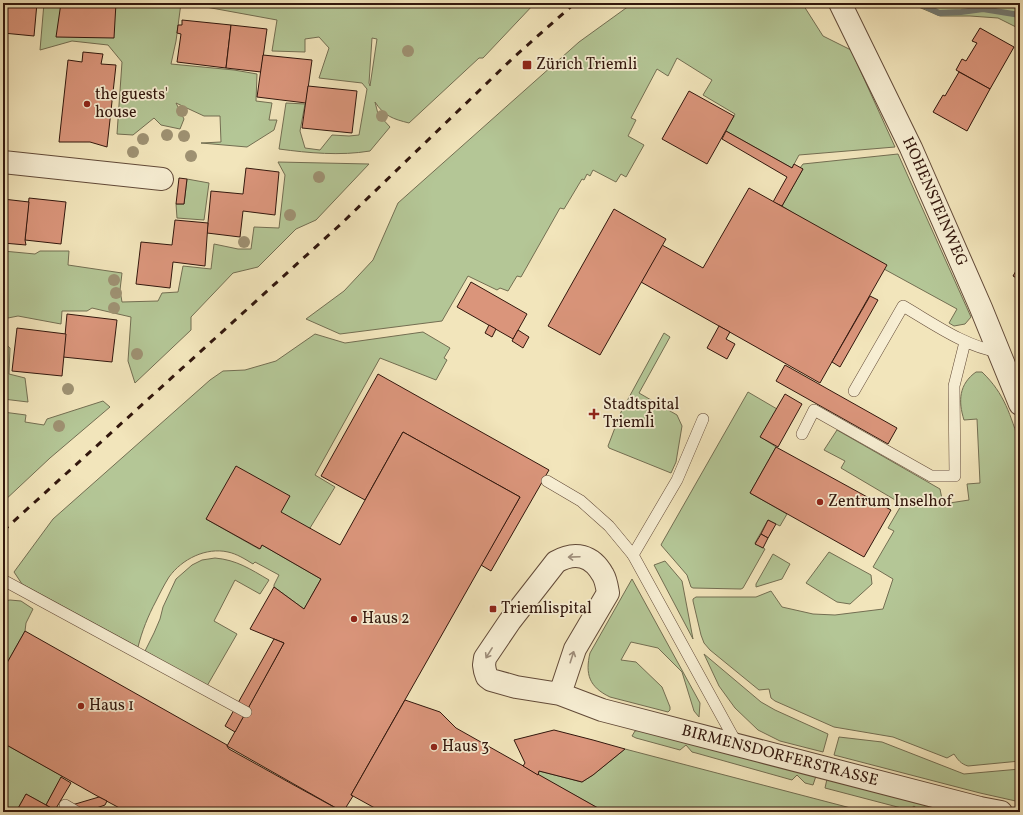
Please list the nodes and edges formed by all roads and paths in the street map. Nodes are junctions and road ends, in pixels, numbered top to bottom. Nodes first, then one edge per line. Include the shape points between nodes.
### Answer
1 (840, 3) edge
2 (3, 162) edge
3 (162, 179) dead end
4 (965, 342) junction
5 (999, 352) junction
6 (854, 391) dead end
7 (1020, 404) edge
8 (703, 418) dead end
9 (802, 434) dead end
10 (547, 481) dead end
11 (633, 555) junction
12 (3, 580) edge
13 (560, 694) junction
14 (246, 712) dead end
15 (737, 745) junction
16 (65, 805) dead end
17 (979, 810) edge
18 (77, 812) edge
19 (1001, 812) edge

1 - 5 street, HOHENSTEINWEG via 911,148
2 - 3 street
4 - 5 lane
4 - 6 lane via 903,306
4 - 9 lane via 954,386 955,476 931,476 814,410
5 - 7 street, HOHENSTEINWEG
8 - 11 lane via 677,480
10 - 11 lane via 581,501 609,526
11 - 15 lane
12 - 14 lane
13 -> 13 street, BIRMENSDORFERSTRASSE via 575,649 608,593 604,575 590,559 577,555 564,557 556,562 510,621 485,658 484,665 487,677 491,680
13 - 15 street, BIRMENSDORFERSTRASSE via 602,710
15 - 17 street, BIRMENSDORFERSTRASSE
16 - 18 lane
17 - 19 street, BIRMENSDORFERSTRASSE

